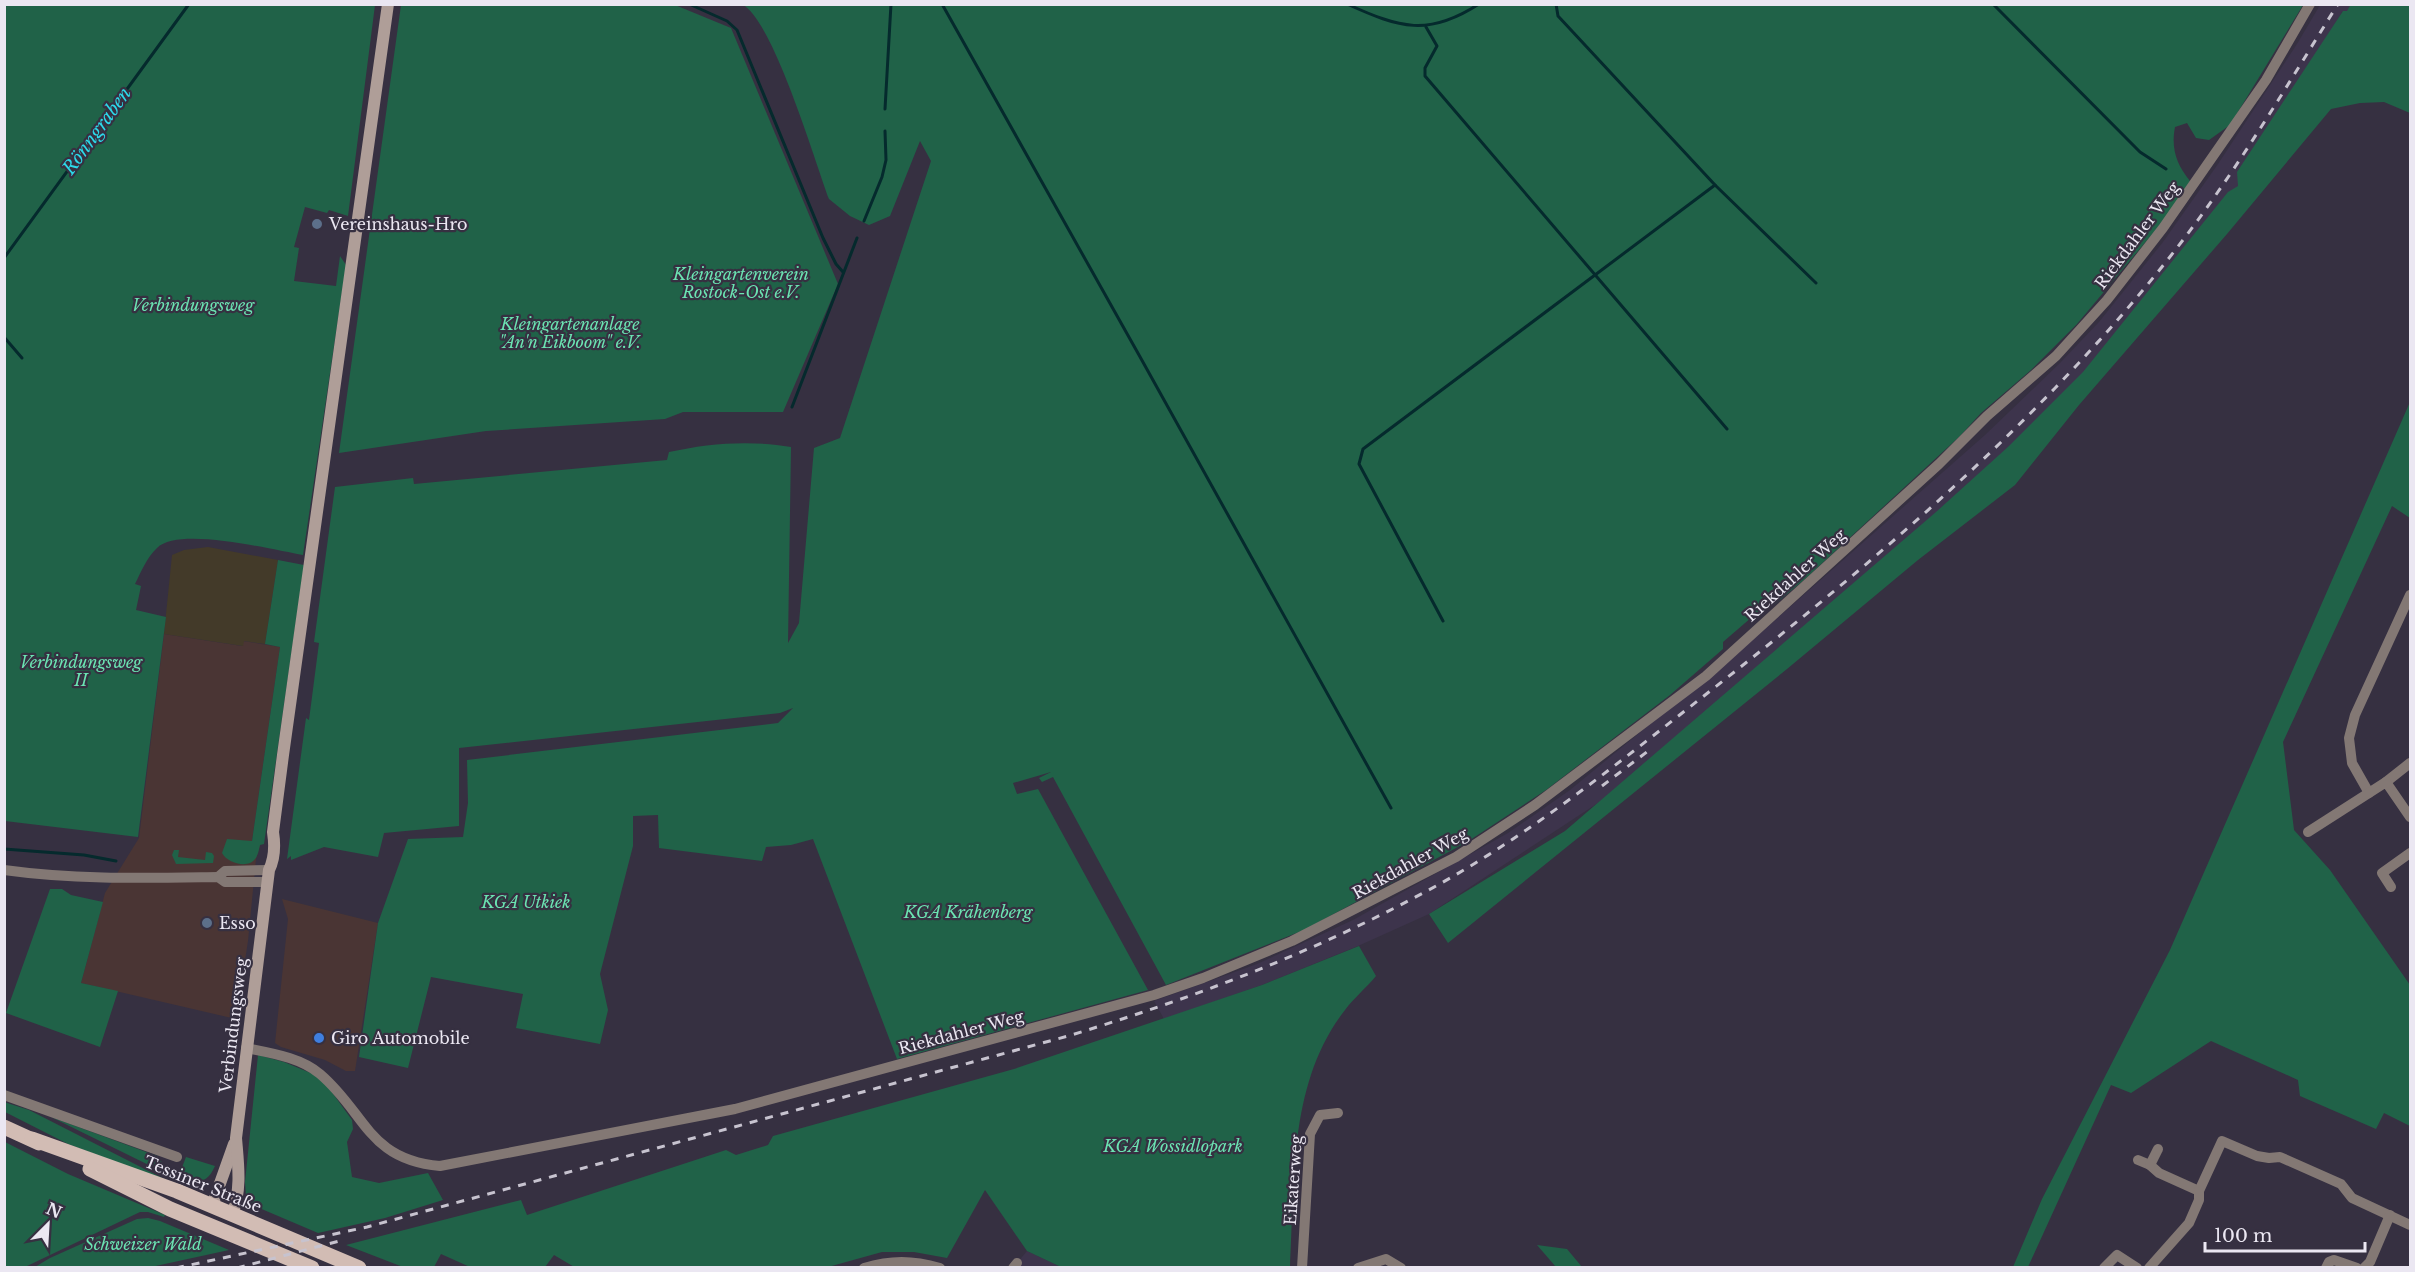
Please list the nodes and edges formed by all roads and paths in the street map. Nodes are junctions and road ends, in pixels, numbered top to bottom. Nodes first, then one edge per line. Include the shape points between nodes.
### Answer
1 (388, 4) edge
2 (2310, 4) edge
3 (2410, 595) edge
4 (2410, 763) edge
5 (2386, 782) junction
6 (2369, 793) junction
7 (2410, 817) edge
8 (2308, 832) dead end
9 (2410, 853) edge
10 (4, 870) edge
11 (268, 876) junction
12 (2391, 887) dead end
13 (246, 1048) junction
14 (4, 1095) edge
15 (1338, 1113) dead end
16 (4, 1127) edge
17 (236, 1138) junction
18 (32, 1139) junction
19 (2158, 1149) dead end
20 (177, 1157) dead end
21 (2138, 1160) dead end
22 (2151, 1165) junction
23 (2199, 1191) junction
24 (212, 1206) junction
25 (232, 1214) junction
26 (2390, 1215) junction
27 (205, 1224) junction
28 (2410, 1225) edge
29 (226, 1232) junction
30 (355, 1265) edge
31 (312, 1268) edge
32 (864, 1268) edge
33 (940, 1268) edge
34 (1302, 1268) edge
35 (1358, 1268) edge
36 (1401, 1268) edge
37 (2104, 1268) edge
38 (2137, 1268) edge
39 (2149, 1268) edge
40 (2326, 1268) edge
41 (2357, 1268) edge
42 (2364, 1268) edge

1 - 11 main road, Verbindungsweg via 273,832 268,844
2 - 13 street, Riekdahler Weg via 2259,90 2163,228 2107,300 2056,356 1706,676 1535,805 1456,857 1348,914 1203,978 1093,1013 735,1109 440,1166 408,1160 385,1148 338,1091 308,1066
3 - 6 street via 2355,715 2349,738 2352,763
4 - 5 street
5 - 6 street
5 - 7 street
6 - 8 street
9 - 12 street via 2379,869
10 - 11 street via 51,876 151,879 218,877 225,871
11 - 13 main road, Verbindungsweg
13 - 17 main road, Verbindungsweg
14 - 20 street, Tessiner Straße
15 - 34 street, Eikaterweg via 1320,1115 1310,1134
16 - 18 main road, Tessiner Straße
17 - 24 main road, Verbindungsweg
17 - 25 main road, Verbindungsweg via 239,1169
18 - 24 main road, Tessiner Straße
18 - 27 main road, Tessiner Straße
19 - 22 street
21 - 22 street
22 - 23 street via 2159,1173
23 - 26 street via 2222,1141 2257,1156 2280,1157 2341,1184 2352,1198
23 - 39 street via 2189,1223
24 - 25 main road, Tessiner Straße
24 - 27 main road
25 - 29 main road
25 - 30 main road, Tessiner Straße
26 - 28 street
26 - 42 street
27 - 29 main road, Tessiner Straße
29 - 31 main road, Tessiner Straße
32 - 33 street via 904,1260
35 - 36 street via 1386,1259
37 - 38 street via 2117,1255
40 - 41 street via 2334,1260

